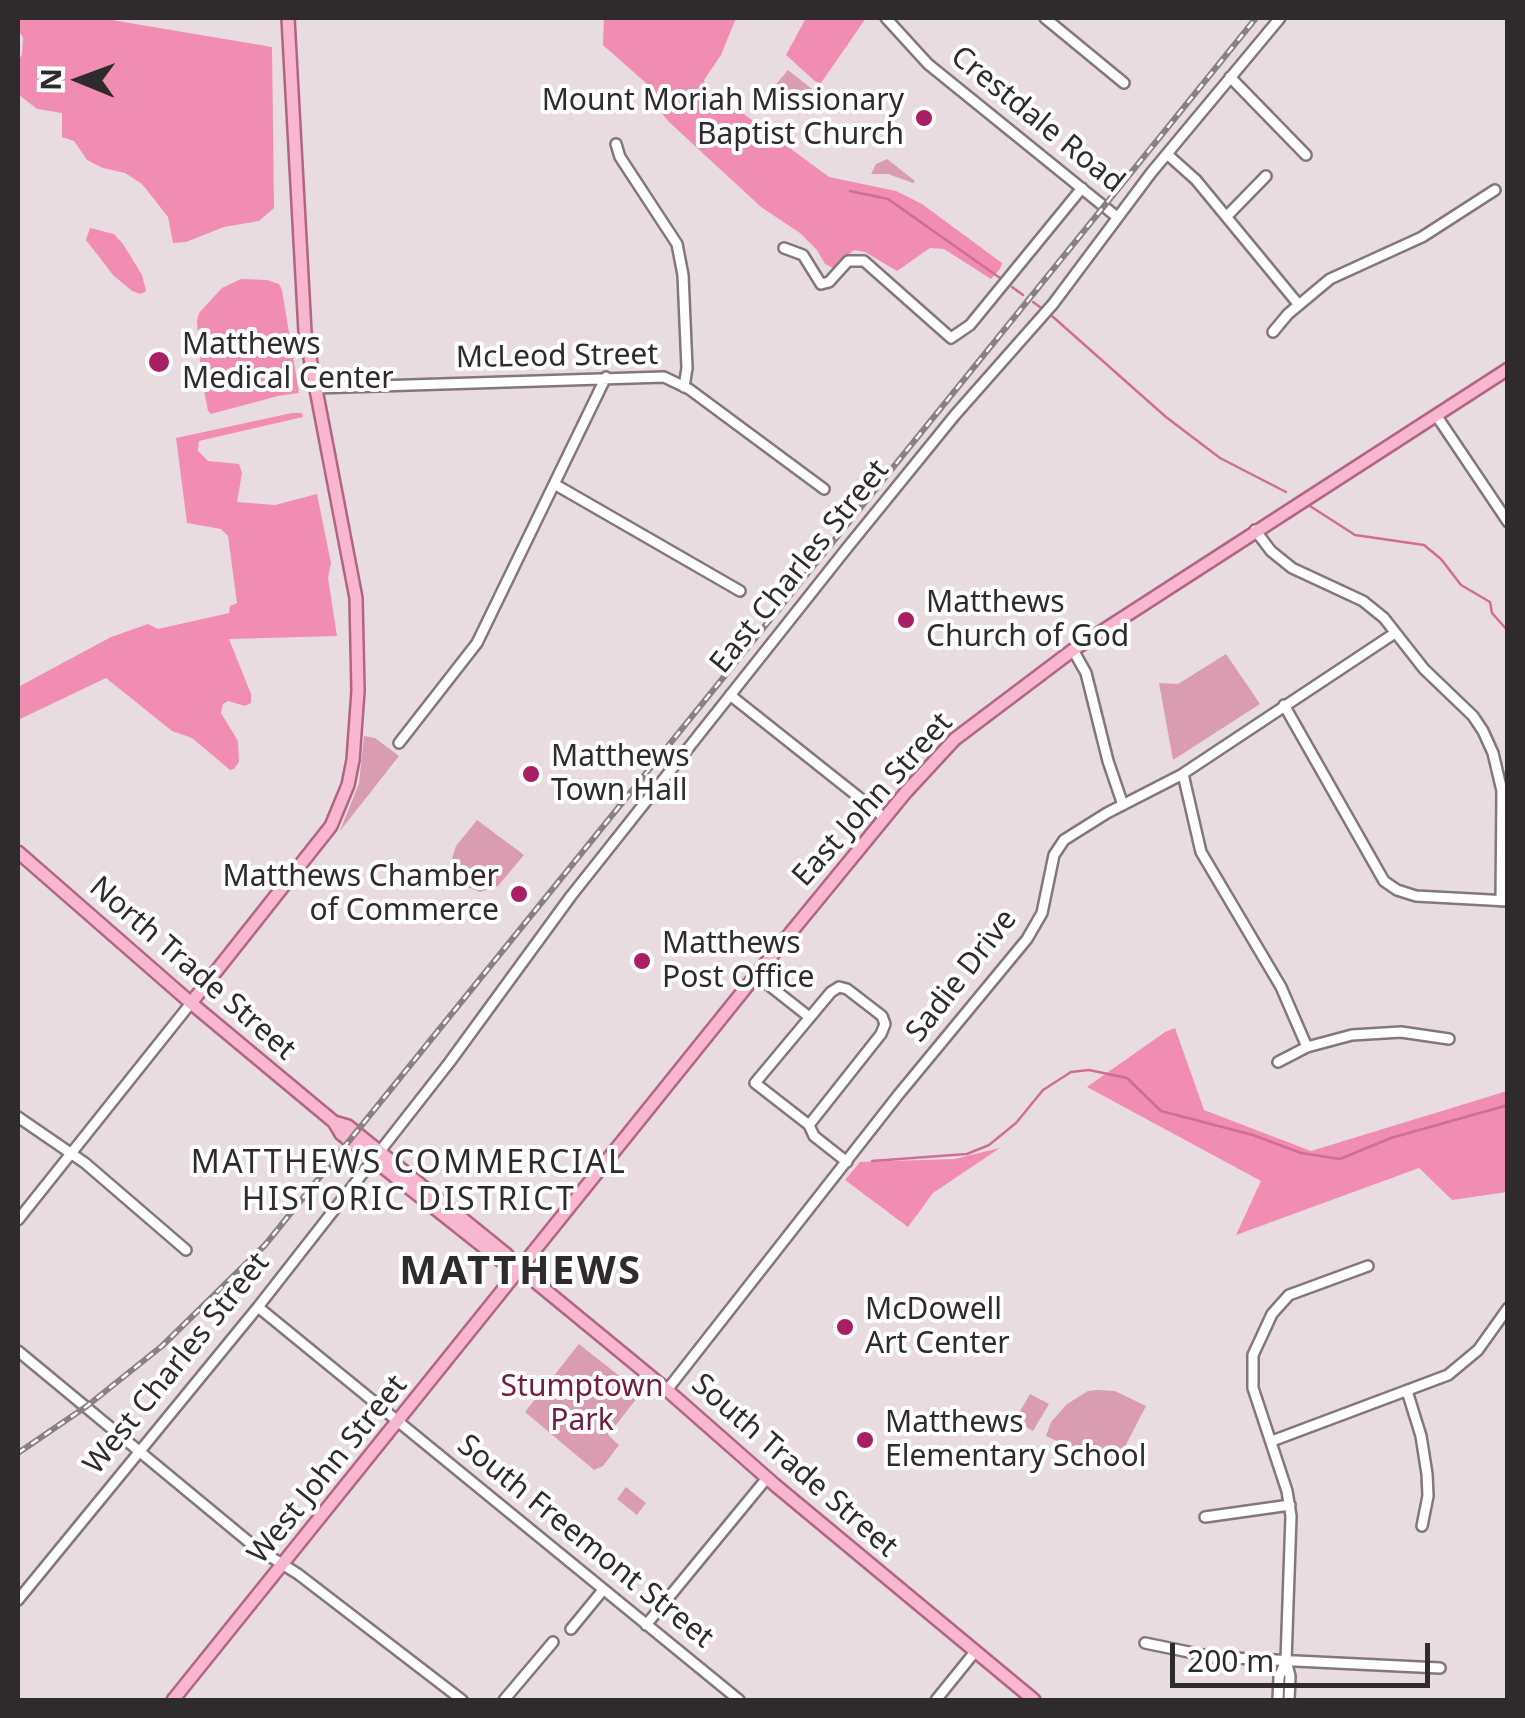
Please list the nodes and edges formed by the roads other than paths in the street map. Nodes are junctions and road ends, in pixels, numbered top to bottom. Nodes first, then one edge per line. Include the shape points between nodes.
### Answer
1 (288, 18) edge
2 (886, 18) edge
3 (1045, 18) edge
4 (1280, 18) edge
5 (1230, 77) junction
6 (1124, 83) dead end
7 (616, 144) dead end
8 (1166, 154) junction
9 (1306, 155) dead end
10 (1266, 176) dead end
11 (1082, 188) junction
12 (1495, 190) dead end
13 (1227, 216) junction
14 (1116, 217) junction
15 (784, 248) dead end
16 (1299, 304) junction
17 (1273, 332) dead end
18 (1508, 369) edge
19 (606, 377) junction
20 (684, 387) junction
21 (315, 388) junction
22 (1436, 415) junction
23 (556, 485) junction
24 (824, 488) dead end
25 (1508, 522) edge
26 (1256, 530) junction
27 (740, 591) dead end
28 (1395, 633) junction
29 (1073, 650) junction
30 (730, 695) junction
31 (1284, 705) junction
32 (399, 743) dead end
33 (1183, 774) junction
34 (1123, 805) junction
35 (885, 818) junction
36 (19, 856) edge
37 (1504, 901) edge
38 (756, 975) junction
39 (190, 1003) junction
40 (808, 1016) junction
41 (1449, 1039) dead end
42 (1307, 1048) junction
43 (1278, 1062) dead end
44 (18, 1117) edge
45 (809, 1125) junction
46 (70, 1155) junction
47 (376, 1155) junction
48 (847, 1162) junction
49 (18, 1220) edge
50 (186, 1250) dead end
51 (1368, 1266) dead end
52 (521, 1270) junction
53 (258, 1306) junction
54 (1508, 1308) edge
55 (18, 1350) edge
56 (668, 1390) junction
57 (1407, 1392) junction
58 (400, 1420) junction
59 (1272, 1441) junction
60 (138, 1451) junction
61 (767, 1478) junction
62 (1290, 1505) junction
63 (1205, 1516) dead end
64 (1422, 1526) dead end
65 (284, 1564) junction
66 (603, 1590) junction
67 (18, 1600) edge
68 (646, 1625) junction
69 (570, 1629) dead end
70 (552, 1642) dead end
71 (1144, 1643) dead end
72 (974, 1653) junction
73 (1286, 1661) junction
74 (1440, 1668) dead end
75 (174, 1700) edge
76 (462, 1700) edge
77 (504, 1700) edge
78 (739, 1700) edge
79 (936, 1700) edge
80 (1034, 1700) edge
81 (1278, 1700) edge
82 (1289, 1700) edge

1 - 21 main road via 300,284
2 - 11 street, Crestdale Road via 928,64
3 - 6 street
4 - 5 street, East Charles Street
5 - 8 street, East Charles Street
5 - 9 street
7 - 20 street via 677,244 684,274
8 - 13 street
8 - 14 street, East Charles Street
10 - 13 street
11 - 14 street, Crestdale Road
11 - 15 street via 970,326 951,338 864,260 848,260 821,284 803,255
12 - 16 street via 1422,237 1330,279
13 - 16 street
14 - 30 street, East Charles Street via 1053,304
16 - 17 street
18 - 22 main road, East John Street
19 - 20 street, McLeod Street via 664,376
19 - 21 street, McLeod Street
19 - 23 street
20 - 24 street, McLeod Street
21 - 39 main road via 356,598 351,773 319,844
22 - 25 street
22 - 26 main road, East John Street
23 - 27 street
23 - 32 street via 477,643
26 - 28 street via 1284,563 1363,601
26 - 29 main road, East John Street
28 - 31 street, Sadie Drive
28 - 37 street via 1487,737 1504,812
29 - 34 street via 1086,674
29 - 35 main road, East John Street via 956,739
30 - 35 street
30 - 47 street, East Charles Street
31 - 33 street, Sadie Drive
31 - 37 street via 1384,881 1416,896
33 - 34 street, Sadie Drive
33 - 42 street via 1201,852 1281,987
34 - 48 street, Sadie Drive via 1059,848 1047,898 1026,939
35 - 38 main road, East John Street
36 - 39 main road, North Trade Street
38 - 40 street
38 - 52 main road, East John Street
39 - 46 street
39 - 47 main road, North Trade Street
40 - 45 street via 755,1083
40 - 45 street via 838,987 885,1024
41 - 42 street via 1370,1033
42 - 43 street
44 - 46 street
45 - 48 street
46 - 49 street
46 - 50 street
47 - 52 main road, North Trade Street
47 - 53 street, West Charles Street
48 - 56 street, Sadie Drive
51 - 59 street via 1289,1295 1272,1314 1251,1372
52 - 56 main road, South Trade Street
52 - 58 main road, West John Street
53 - 58 street, South Freemont Street
53 - 60 street, West Charles Street
54 - 57 street via 1462,1366
55 - 60 street
56 - 61 main road, South Trade Street
57 - 59 street
57 - 64 street via 1427,1474
58 - 65 main road, West John Street
58 - 66 street, South Freemont Street
59 - 62 street
60 - 65 street
60 - 67 street, West Charles Street
61 - 68 street
61 - 72 main road, South Trade Street
62 - 63 street
62 - 73 street
65 - 75 main road, West John Street
65 - 76 street
66 - 68 street, South Freemont Street
66 - 69 street
68 - 78 street, South Freemont Street
70 - 77 street
71 - 73 street via 1213,1657
72 - 79 street
72 - 80 main road, South Trade Street
73 - 74 street
73 - 81 street
73 - 82 street

